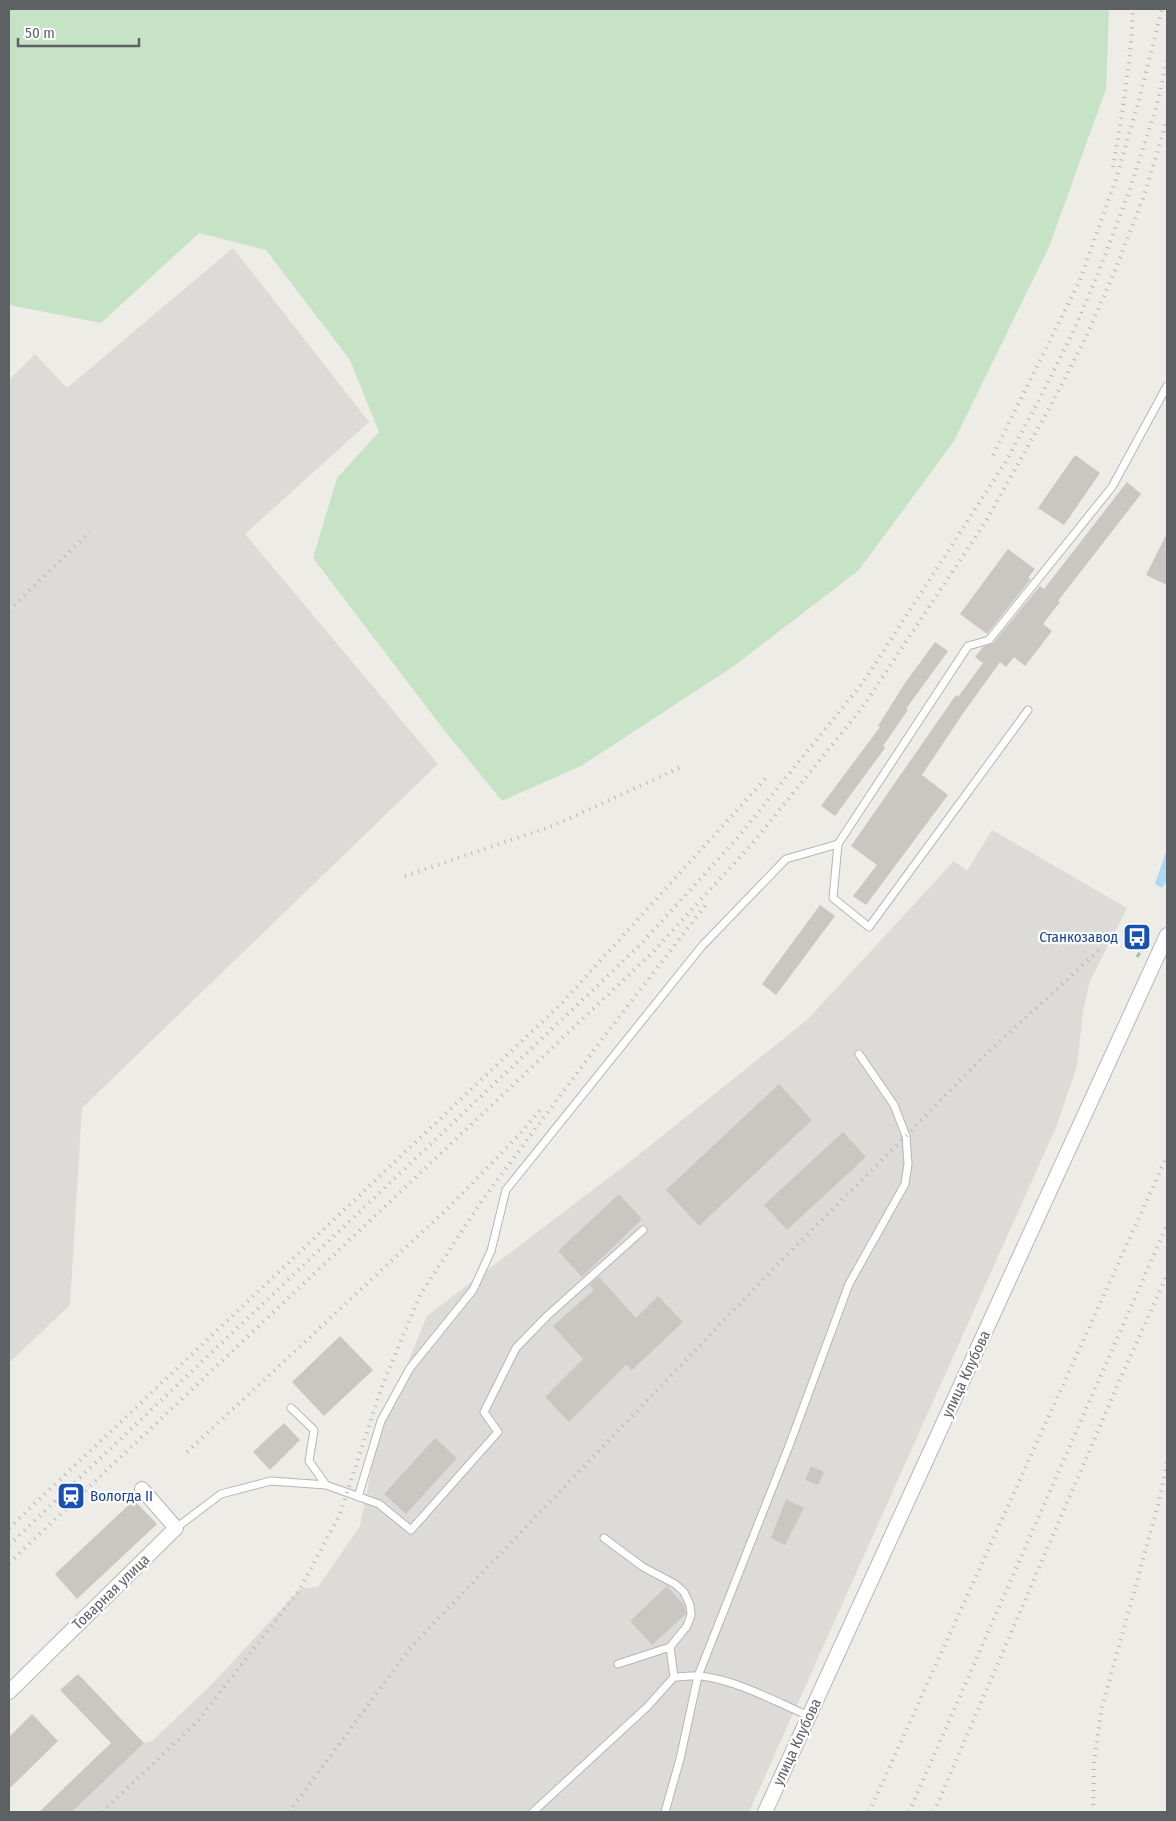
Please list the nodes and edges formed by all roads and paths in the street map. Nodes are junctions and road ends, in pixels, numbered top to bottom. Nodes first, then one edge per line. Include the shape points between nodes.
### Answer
1 (1167, 386) edge
2 (1028, 710) dead end
3 (838, 844) junction
4 (1167, 936) edge
5 (859, 1054) dead end
6 (642, 1230) dead end
7 (291, 1408) dead end
8 (326, 1486) junction
9 (142, 1489) dead end
10 (358, 1497) junction
11 (176, 1528) junction
12 (604, 1538) dead end
13 (670, 1647) junction
14 (618, 1664) dead end
15 (698, 1676) junction
16 (674, 1677) junction
17 (9, 1692) edge
18 (809, 1716) junction
19 (532, 1812) edge
20 (665, 1812) edge
21 (765, 1812) edge

1 - 3 lane via 1112,487 989,640 968,646
2 - 3 lane via 869,927 833,898
3 - 10 lane via 786,859 702,946 506,1190 491,1251 473,1290 410,1368 381,1421
4 - 18 street, улица Клубова
5 - 15 lane via 894,1105 906,1136 908,1164 905,1184 849,1284
6 - 10 lane via 516,1348 484,1412 498,1432 411,1530 379,1504
7 - 8 lane via 314,1430 309,1461
8 - 10 lane
8 - 11 lane via 271,1481 221,1494
9 - 11 street
11 - 17 street, Товарная улица
12 - 13 lane via 684,1592 691,1615 687,1626
13 - 14 lane
13 - 16 lane
15 - 16 lane
15 - 18 lane via 738,1685
15 - 20 lane
16 - 19 lane via 648,1707
18 - 21 street, улица Клубова

